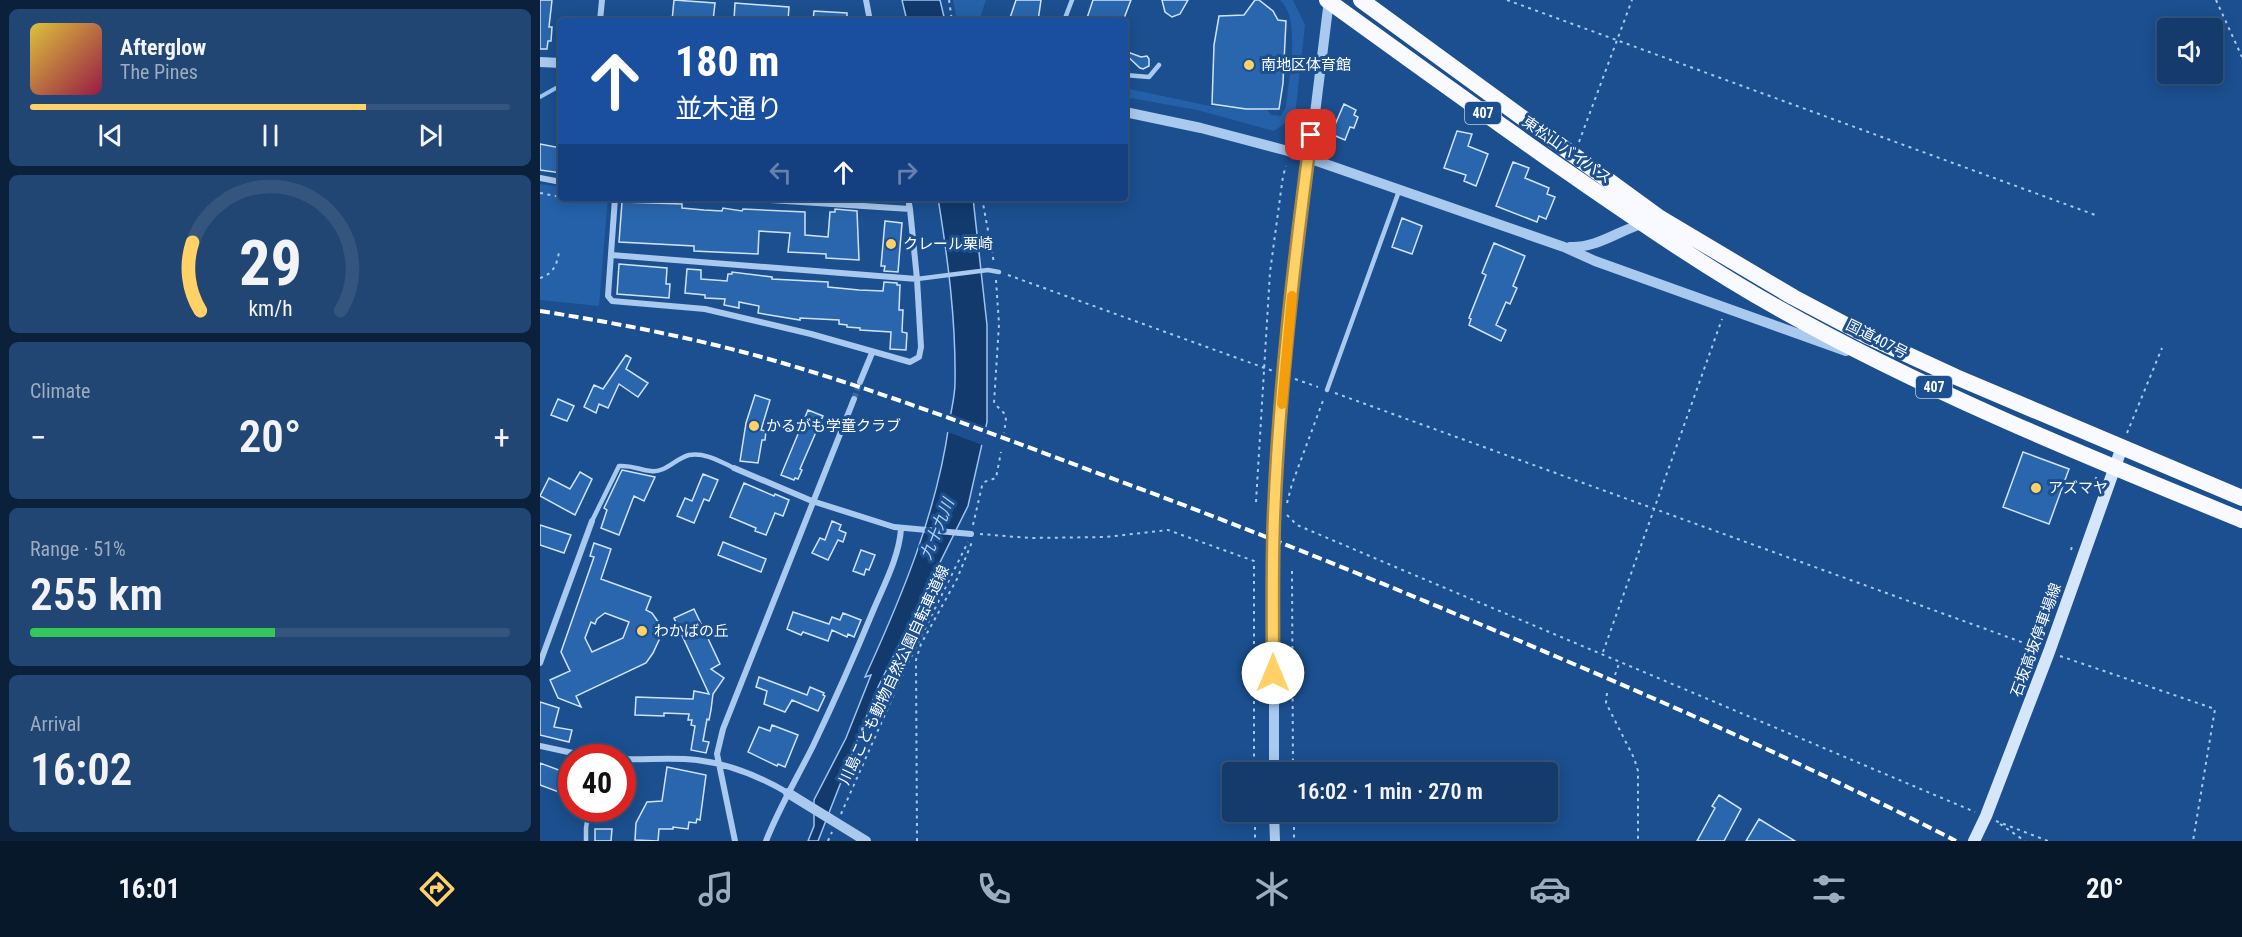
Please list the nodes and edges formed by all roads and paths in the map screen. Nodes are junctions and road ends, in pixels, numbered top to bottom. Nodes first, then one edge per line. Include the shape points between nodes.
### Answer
1 (602, 0) edge
2 (866, 0) edge
3 (949, 0) edge
4 (1072, 0) edge
5 (1361, 0) edge
6 (1507, 0) edge
7 (1632, 0) edge
8 (2216, 0) edge
9 (1328, 1) edge
10 (600, 18) edge
11 (869, 18) edge
12 (952, 18) edge
13 (1065, 18) edge
14 (1617, 40) junction
15 (2242, 57) edge
16 (540, 62) edge
17 (558, 63) edge
18 (1159, 65) dead end
19 (1128, 75) edge
20 (1128, 113) edge
21 (1572, 154) junction
22 (1308, 159) junction
23 (1286, 166) dead end
24 (540, 178) edge
25 (558, 181) edge
26 (1399, 191) junction
27 (540, 193) edge
28 (558, 196) edge
29 (615, 201) edge
30 (797, 201) edge
31 (909, 201) edge
32 (982, 201) edge
33 (910, 209) junction
34 (2098, 216) dead end
35 (1660, 218) junction
36 (1641, 224) junction
37 (1564, 247) junction
38 (560, 252) dead end
39 (610, 255) junction
40 (994, 264) dead end
41 (999, 272) joint
42 (540, 278) edge
43 (917, 279) junction
44 (996, 280) dead end
45 (1722, 321) dead end
46 (2162, 348) dead end
47 (872, 352) junction
48 (1867, 355) junction
49 (1265, 368) junction
50 (860, 382) tunnel mouth
51 (1327, 390) junction
52 (854, 399) tunnel mouth
53 (1004, 433) dead end
54 (2122, 447) junction
55 (1001, 452) dead end
56 (2114, 467) junction
57 (734, 468) joint
58 (2242, 498) edge
59 (812, 501) junction
60 (1256, 502) dead end
61 (1655, 509) junction
62 (2242, 520) edge
63 (592, 521) joint
64 (904, 529) junction
65 (970, 531) junction
66 (969, 542) dead end
67 (1292, 572) dead end
68 (543, 644) edge
69 (2049, 652) junction
70 (1602, 654) junction
71 (1620, 661) junction
72 (540, 663) edge
73 (1615, 675) dead end
74 (1607, 693) dead end
75 (540, 746) edge
76 (558, 750) edge
77 (636, 759) edge
78 (1254, 762) edge
79 (1274, 762) edge
80 (1293, 762) edge
81 (720, 765) junction
82 (790, 794) junction
83 (1986, 816) junction
84 (836, 820) junction
85 (588, 822) edge
86 (1255, 822) edge
87 (1274, 822) edge
88 (1294, 822) edge
89 (831, 834) dead end
90 (586, 841) edge
91 (735, 841) edge
92 (766, 841) edge
93 (828, 841) edge
94 (866, 841) edge
95 (917, 841) edge
96 (1255, 841) edge
97 (1275, 841) edge
98 (1294, 841) edge
99 (1638, 841) edge
100 (1974, 841) edge
101 (2025, 841) edge
102 (2048, 841) edge
103 (2193, 841) edge

1 - 10 street
2 - 11 street
3 - 12 path
4 - 13 lane
5 - 21 highway, 東松山バイパス / 407
6 - 14 path
7 - 14 path
8 - 15 path
9 - 22 street
9 - 36 highway, 東松山バイパス / 407
14 - 21 path
14 - 34 path
16 - 17 street
18 - 19 lane via 1149,77
20 - 22 street via 1211,130
21 - 35 highway, 東松山バイパス / 407
22 - 26 street
22 - 79 street, bridge via 1280,421 1274,517
23 - 49 path via 1270,272
24 - 25 street
26 - 37 street
26 - 51 lane
27 - 28 path
29 - 39 street
30 - 33 street
31 - 33 street
32 - 40 path
33 - 43 street
35 - 36 street
35 - 54 highway, 国道407号 / 407 via 1865,335
36 - 37 street via 1598,243
36 - 48 highway, 国道407号 / 407 via 1778,308
37 - 48 street via 1839,349
38 - 42 path via 556,266
39 - 43 street
39 - 47 street via 608,296 612,301 705,309
41 - 43 lane
41 - 49 path
43 - 47 street via 919,357 910,362
44 - 53 path via 999,324 994,403 1005,412
45 - 61 path
46 - 54 path
47 - 50 street
48 - 56 highway, 国道407号 / 407
49 - 60 path
51 - 61 path
51 - 70 path via 1287,505 1287,515 1293,521
52 - 59 street
54 - 56 main road, 石坂高坂停車場線
54 - 58 highway, 国道407号 / 407
55 - 65 path via 996,478 982,486
56 - 62 highway, 国道407号 / 407
56 - 69 main road, 石坂高坂停車場線
57 - 59 street
57 - 63 lane via 708,456 689,455 662,470 620,466
59 - 64 street
59 - 81 street via 723,729 717,754
61 - 69 path
61 - 70 path
63 - 68 street
64 - 65 street
64 - 82 street via 853,660
65 - 78 path via 1030,538 1106,537 1168,530 1254,561
65 - 95 path via 970,552 916,660
66 - 84 path, 川島こども動物自然公園自転車道線 via 901,677
67 - 80 path
68 - 72 street
69 - 83 main road, 石坂高坂停車場線
69 - 103 path via 2215,709
70 - 71 path
71 - 73 path
71 - 83 path
74 - 99 path via 1606,703 1638,771
75 - 76 street
77 - 81 street via 696,760
81 - 82 street via 769,782
81 - 91 street
82 - 84 street
82 - 92 street via 777,812
83 - 100 main road, 石坂高坂停車場線
84 - 94 street
85 - 90 lane
86 - 96 path
87 - 97 street
88 - 98 path
89 - 93 path
101 - 102 path via 1995,820

